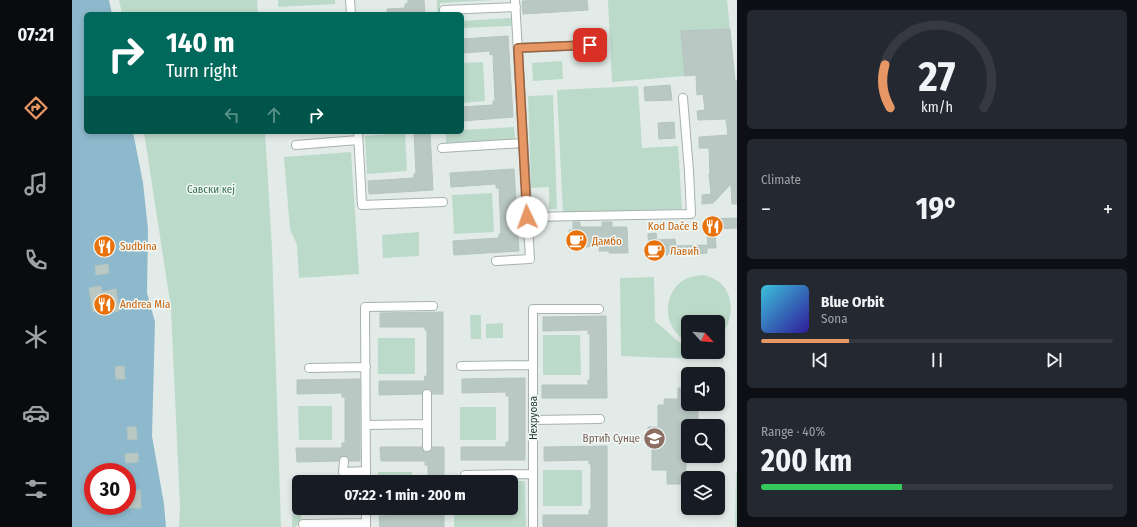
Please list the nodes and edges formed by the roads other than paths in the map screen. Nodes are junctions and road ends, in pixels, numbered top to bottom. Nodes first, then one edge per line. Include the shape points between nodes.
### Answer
1 (350, 0) edge
2 (516, 3) edge
3 (444, 10) dead end
4 (351, 12) edge
5 (590, 45) dead end
6 (518, 48) junction
7 (683, 98) dead end
8 (358, 136) edge
9 (523, 143) junction
10 (296, 145) dead end
11 (442, 148) dead end
12 (443, 202) dead end
13 (527, 217) junction
14 (496, 261) dead end
15 (433, 306) dead end
16 (595, 311) dead end
17 (533, 365) junction
18 (461, 366) dead end
19 (366, 367) junction
20 (309, 368) dead end
21 (427, 394) dead end
22 (600, 419) dead end
23 (533, 420) junction
24 (427, 424) junction
25 (366, 425) junction
26 (427, 447) dead end
27 (344, 461) dead end
28 (366, 471) junction
29 (534, 474) junction
30 (366, 475) edge
31 (465, 475) dead end
32 (303, 524) dead end
33 (346, 525) edge
34 (366, 525) edge
35 (533, 527) edge

1 - 4 street
2 - 3 street
2 - 6 street
5 - 6 street
6 - 9 street
7 - 13 street via 691,214
8 - 10 street
8 - 12 street via 362,205
9 - 11 street
9 - 13 street
13 - 14 street via 530,259
15 - 19 street via 365,307
16 - 17 street, Нехруова via 533,310
17 - 18 street
17 - 23 street, Нехруова
19 - 20 street
19 - 25 street
21 - 24 street
22 - 23 street
23 - 29 street, Нехруова
24 - 25 street
24 - 26 street
25 - 28 street
27 - 28 street via 343,472
28 - 30 street
29 - 31 street
29 - 35 street, Нехруова
32 - 33 street
33 - 34 street

